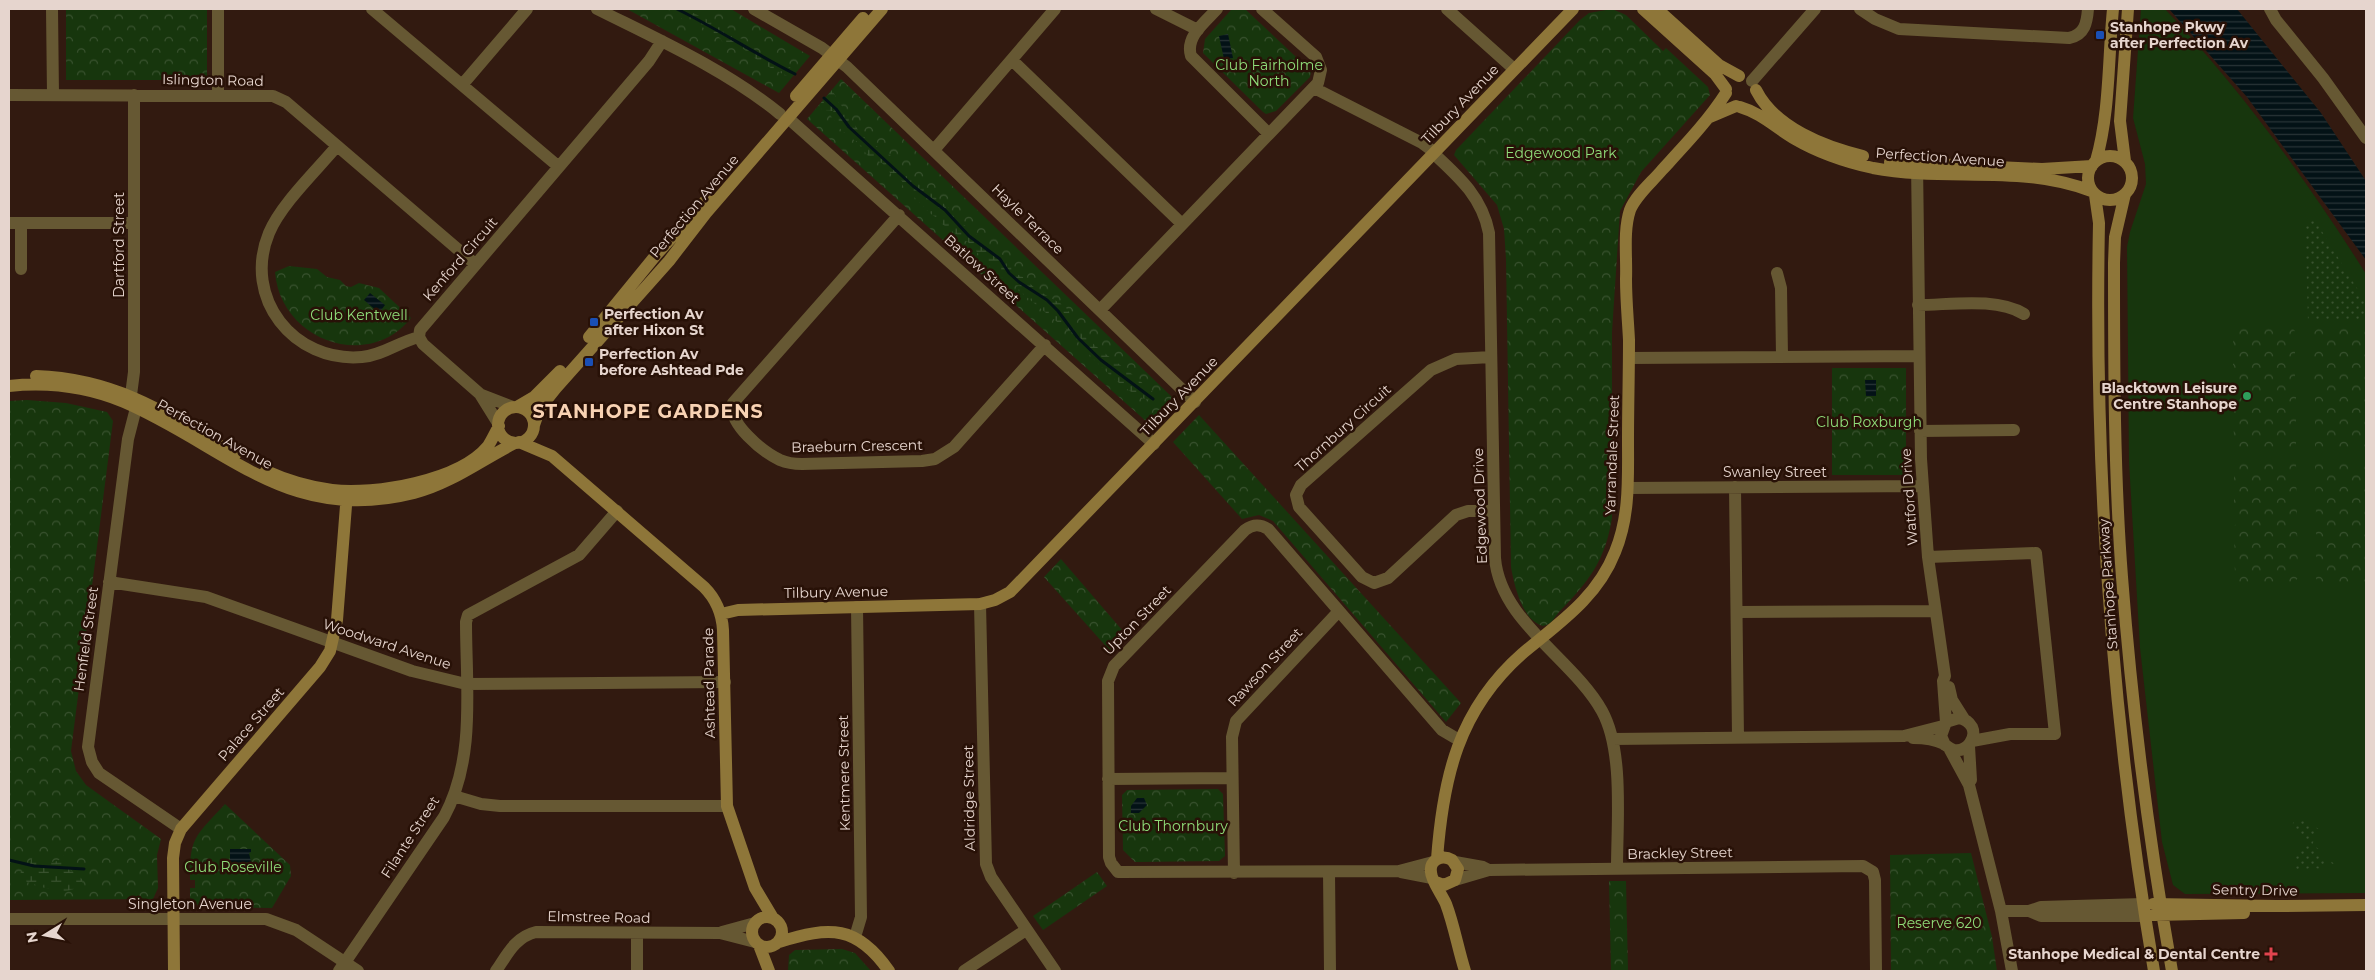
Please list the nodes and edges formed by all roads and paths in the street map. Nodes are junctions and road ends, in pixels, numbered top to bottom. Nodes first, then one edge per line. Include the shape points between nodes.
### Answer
1 (52, 9) edge
2 (218, 9) edge
3 (372, 9) edge
4 (527, 9) edge
5 (597, 9) edge
6 (754, 9) edge
7 (871, 9) edge
8 (882, 9) edge
9 (1055, 9) edge
10 (1156, 9) edge
11 (1217, 9) edge
12 (1262, 9) edge
13 (1447, 9) edge
14 (1573, 9) edge
15 (1643, 9) edge
16 (1657, 9) edge
17 (1814, 9) edge
18 (1860, 9) edge
19 (2088, 9) edge
20 (2113, 9) edge
21 (2128, 9) edge
22 (2270, 9) edge
23 (1198, 30) junction
24 (662, 41) junction
25 (834, 57) junction
26 (1012, 60) junction
27 (1514, 69) junction
28 (1739, 76) junction
29 (462, 85) junction
30 (1754, 86) junction
31 (1314, 88) junction
32 (1726, 91) junction
33 (218, 94) junction
34 (9, 95) edge
35 (53, 95) junction
36 (134, 95) junction
37 (1738, 106) junction
38 (784, 116) junction
39 (1710, 117) junction
40 (1269, 134) junction
41 (2366, 138) edge
42 (337, 146) junction
43 (934, 150) junction
44 (1434, 152) junction
45 (2125, 161) junction
46 (2094, 163) junction
47 (559, 167) junction
48 (1917, 168) junction
49 (2093, 193) junction
50 (2125, 194) junction
51 (899, 216) junction
52 (15, 223) edge
53 (134, 223) junction
54 (1182, 224) junction
55 (475, 264) junction
56 (21, 269) dead end
57 (1777, 273) dead end
58 (1918, 305) junction
59 (1100, 310) junction
60 (2024, 314) dead end
61 (419, 337) junction
62 (1045, 345) junction
63 (1918, 356) junction
64 (1491, 357) junction
65 (1782, 357) junction
66 (1629, 358) junction
67 (9, 377) edge
68 (9, 386) edge
69 (480, 394) junction
70 (131, 395) junction
71 (1195, 402) junction
72 (515, 407) junction
73 (136, 408) junction
74 (498, 424) junction
75 (534, 426) junction
76 (2014, 430) dead end
77 (1920, 431) junction
78 (517, 442) junction
79 (1154, 444) junction
80 (552, 456) junction
81 (1922, 486) junction
82 (1735, 487) junction
83 (1628, 488) junction
84 (347, 496) junction
85 (617, 511) junction
86 (1494, 511) junction
87 (1928, 557) junction
88 (108, 582) junction
89 (980, 604) junction
90 (857, 607) junction
91 (1339, 611) junction
92 (1934, 611) junction
93 (1737, 612) junction
94 (721, 614) junction
95 (1540, 639) junction
96 (333, 643) junction
97 (1945, 676) junction
98 (724, 682) junction
99 (466, 684) junction
100 (1966, 721) junction
101 (1944, 724) junction
102 (2010, 734) junction
103 (1904, 736) junction
104 (1738, 737) junction
105 (1612, 739) junction
106 (1459, 740) junction
107 (1970, 744) junction
108 (1947, 747) junction
109 (1232, 778) junction
110 (1108, 779) junction
111 (1969, 785) junction
112 (454, 796) junction
113 (727, 806) junction
114 (1441, 820) junction
115 (181, 830) junction
116 (1435, 861) junction
117 (1454, 861) junction
118 (1617, 868) junction
119 (1489, 870) junction
120 (1399, 871) junction
121 (1330, 872) junction
122 (1234, 873) junction
123 (1434, 880) junction
124 (1454, 881) junction
125 (755, 888) junction
126 (2366, 904) edge
127 (2161, 909) junction
128 (2144, 910) junction
129 (2001, 911) junction
130 (2366, 911) edge
131 (9, 919) edge
132 (174, 919) junction
133 (776, 920) junction
134 (756, 922) junction
135 (1454, 925) junction
136 (1026, 930) junction
137 (813, 932) junction
138 (636, 933) junction
139 (720, 933) junction
140 (855, 937) junction
141 (778, 943) junction
142 (757, 944) junction
143 (342, 967) edge
144 (174, 971) edge
145 (358, 971) edge
146 (496, 971) edge
147 (637, 971) edge
148 (769, 971) edge
149 (774, 971) edge
150 (889, 971) edge
151 (964, 971) edge
152 (1055, 971) edge
153 (1330, 971) edge
154 (1465, 971) edge
155 (1876, 971) edge
156 (2012, 971) edge
157 (2154, 971) edge
158 (2172, 971) edge

1 - 35 street
2 - 33 street
3 - 29 street
4 - 29 street
5 - 24 street, Batlow Street
6 - 25 street, Hayle Terrace
7 - 25 street, Perfection Avenue
8 - 25 street, Perfection Avenue
9 - 26 street
10 - 23 street
11 - 23 street
12 - 31 street via 1316,57 1321,70
13 - 27 street
14 - 27 street, Tilbury Avenue
15 - 32 street via 1715,74
16 - 28 street via 1720,65
17 - 30 street
18 - 19 street via 1886,25 1905,30 2069,38 2085,27
20 - 46 street via 2103,138
21 - 45 street via 2120,121
22 - 41 street
23 - 40 street via 1189,45 1194,61
24 - 38 street, Batlow Street
24 - 47 street, Kenford Circuit via 649,61
25 - 38 street, Perfection Avenue
25 - 43 street, Hayle Terrace
26 - 43 street
26 - 54 street
27 - 44 street, Tilbury Avenue
28 - 30 street
28 - 32 street via 1732,79
29 - 47 street
30 - 37 street via 1752,102
30 - 48 street, Perfection Avenue via 1767,108 1818,140 1841,150
31 - 40 street
31 - 44 street, Edgewood Drive
32 - 37 street via 1729,101
32 - 39 street, Yarrandale Street
33 - 36 street, Islington Road
33 - 42 street, Islington Road via 279,98
34 - 35 street, Islington Road
35 - 36 street, Islington Road
36 - 53 street, Dartford Street
37 - 39 street, Yarrandale Street
37 - 48 street, Perfection Avenue via 1759,114 1804,144 1840,159 1872,167
38 - 51 street, Batlow Street
38 - 72 street, Perfection Avenue via 656,255 542,391
38 - 75 street, Perfection Avenue via 664,266 547,398
39 - 66 street, Yarrandale Street via 1638,197 1629,213 1626,293
40 - 54 street
42 - 55 street, Islington Road
42 - 61 street via 284,209 269,233 262,270 270,306 294,338 329,355 364,357
43 - 59 street, Hayle Terrace
44 - 64 street, Edgewood Drive via 1471,191 1487,222
44 - 71 street, Tilbury Avenue
45 - 46 street via 2113,156 2102,157
45 - 50 street via 2132,176
46 - 48 street, Perfection Avenue via 2042,169
46 - 49 street via 2088,178
47 - 55 street, Kenford Circuit
48 - 49 street, Perfection Avenue via 2062,180
48 - 58 street, Watford Drive
49 - 50 street via 2113,199
49 - 128 street, Stanhope Parkway via 2099,223 2099,416 2105,563 2118,721
50 - 127 street, Stanhope Parkway via 2114,237 2114,394 2119,519 2126,634 2138,746
51 - 62 street, Batlow Street
51 - 62 street, Braeburn Crescent via 728,412 768,453 784,462 802,464 929,461 942,456 954,447
52 - 53 street
52 - 56 street
53 - 70 street, Dartford Street via 134,372
54 - 59 street
55 - 61 street, Kenford Circuit via 421,327
57 - 65 street via 1782,288
58 - 60 street via 1997,304
58 - 63 street, Watford Drive
59 - 71 street, Hayle Terrace
61 - 69 street
62 - 79 street, Batlow Street
63 - 65 street
63 - 77 street, Watford Drive
64 - 86 street, Edgewood Drive
64 - 86 street, Thornbury Circuit via 1456,359 1431,370 1301,485 1296,495 1299,507 1362,577 1374,583 1388,578 1456,515 1468,511
65 - 66 street
66 - 83 street, Yarrandale Street
67 - 70 street, Perfection Avenue via 60,377
68 - 73 street, Perfection Avenue via 66,387 112,398
69 - 72 street
69 - 74 street
70 - 84 street, Perfection Avenue via 256,467 294,482
71 - 79 street, Tilbury Avenue
72 - 74 street via 503,413
72 - 75 street via 527,410
73 - 84 street, Perfection Avenue via 266,481 299,493
73 - 88 street, Henfield Street via 129,434
74 - 78 street via 506,439
74 - 84 street, Perfection Avenue via 492,441 481,453 441,474 397,488
75 - 78 street via 529,437
75 - 80 street, Ashtead Parade
76 - 77 street
77 - 81 street, Watford Drive
78 - 80 street, Ashtead Parade
78 - 84 street, Perfection Avenue via 431,488 392,498
79 - 89 street, Tilbury Avenue via 1018,586 1002,597
80 - 85 street, Ashtead Parade
81 - 82 street, Swanley Street
81 - 87 street, Watford Drive
82 - 83 street, Swanley Street
82 - 93 street
83 - 95 street, Yarrandale Street via 1625,522 1608,567 1582,604
84 - 96 street, Palace Street
85 - 94 street, Ashtead Parade via 704,587
85 - 99 street, Filante Street via 579,554 466,614
86 - 95 street, Edgewood Drive via 1496,567 1500,583
87 - 92 street, Watford Drive
87 - 102 street via 2036,552 2055,734
88 - 96 street, Woodward Avenue via 199,595
88 - 115 street, Henfield Street via 88,740 90,758 105,778
89 - 90 street, Tilbury Avenue
89 - 136 street, Aldridge Street via 986,864
90 - 94 street, Tilbury Avenue via 738,610
90 - 140 street, Kentmere Street via 861,918
91 - 106 street, Upton Street via 1442,730
91 - 109 street, Rawson Street via 1236,721 1232,737
91 - 110 street, Upton Street via 1268,529 1256,525 1245,530 1111,671 1107,687
92 - 93 street
92 - 97 street, Watford Drive
93 - 104 street
94 - 98 street, Ashtead Parade
95 - 105 street, Edgewood Drive via 1597,704
95 - 106 street, Yarrandale Street via 1494,683
96 - 99 street, Woodward Avenue via 412,671
96 - 115 street, Palace Street via 320,667
97 - 100 street, Watford Drive via 1952,700
97 - 101 street, Watford Drive
98 - 99 street, Woodward Avenue
98 - 113 street, Ashtead Parade
99 - 112 street, Filante Street via 465,750
100 - 101 street via 1954,718
100 - 102 street
100 - 107 street via 1973,731
101 - 103 street
101 - 108 street via 1941,736
102 - 107 street
103 - 104 street
103 - 108 street via 1936,741
104 - 105 street
105 - 118 street, Edgewood Drive
106 - 114 street, Yarrandale Street via 1445,787
107 - 108 street via 1959,750
107 - 111 street
108 - 111 street
109 - 110 street
109 - 122 street, Rawson Street
110 - 122 street, Upton Street via 1110,857 1118,872
111 - 129 street
112 - 113 street via 500,806
112 - 143 street, Filante Street via 444,817
113 - 125 street, Ashtead Parade
114 - 116 street, Yarrandale Street
114 - 117 street, Yarrandale Street
115 - 132 street, Palace Street via 174,850
116 - 117 street via 1444,857
116 - 120 street, Upton Street
116 - 123 street via 1430,870
117 - 119 street, Brackley Street
117 - 124 street via 1458,873
118 - 119 street, Brackley Street
118 - 155 street, Brackley Street via 1859,865 1870,869 1875,880
119 - 124 street, Brackley Street
120 - 121 street, Upton Street
120 - 123 street, Upton Street
121 - 122 street, Upton Street
121 - 153 street
123 - 124 street via 1444,885
123 - 135 street
124 - 135 street
125 - 133 street, Ashtead Parade
125 - 134 street, Ashtead Parade
126 - 127 street, Sentry Drive
127 - 128 street, Sentry Drive
127 - 130 street, Sentry Drive
127 - 158 street, Stanhope Parkway
128 - 129 street via 2041,907 2029,912
128 - 157 street, Stanhope Parkway
129 - 156 street
131 - 132 street, Singleton Avenue
132 - 143 street, Singleton Avenue via 255,918 277,922 296,930
132 - 144 street, Palace Street
133 - 134 street via 765,917
133 - 137 street
133 - 141 street via 782,934
134 - 139 street, Elmstree Road
134 - 142 street via 752,931
135 - 154 street
136 - 151 street
136 - 152 street, Aldridge Street
137 - 140 street
137 - 141 street
138 - 139 street, Elmstree Road
138 - 146 street, Elmstree Road via 531,933 516,943
138 - 147 street
139 - 142 street, Elmstree Road
140 - 150 street via 869,946
141 - 142 street via 767,948
141 - 149 street
142 - 148 street
143 - 145 street, Singleton Avenue

